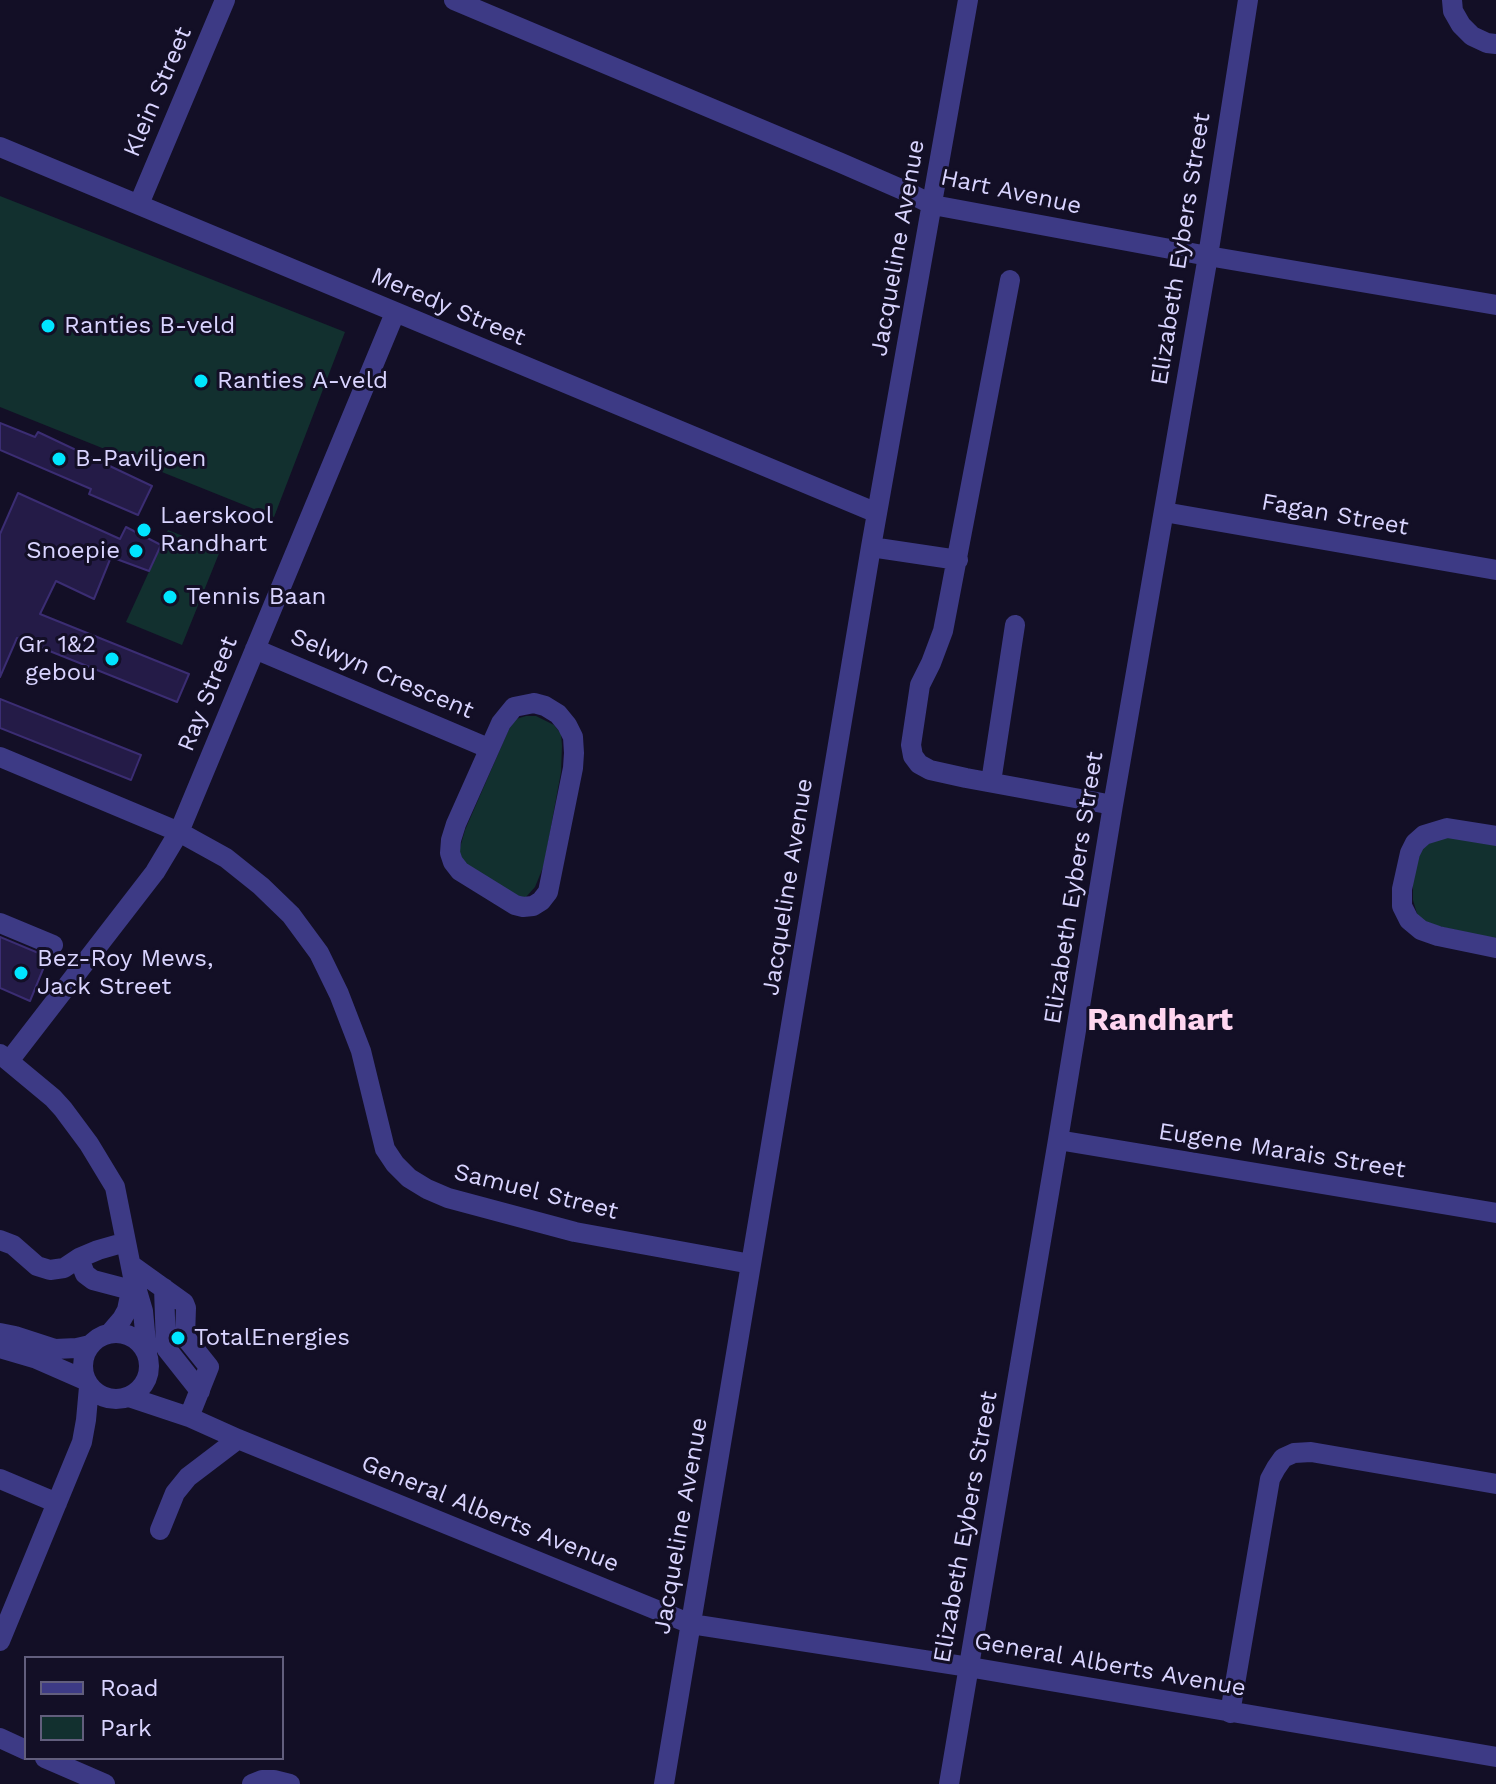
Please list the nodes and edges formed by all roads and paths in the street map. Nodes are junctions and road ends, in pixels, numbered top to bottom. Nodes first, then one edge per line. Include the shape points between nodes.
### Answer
1 (225, 0) edge
2 (454, 0) edge
3 (968, 0) edge
4 (1248, 0) edge
5 (1452, 0) edge
6 (1496, 44) edge
7 (0, 147) edge
8 (139, 204) junction
9 (933, 205) junction
10 (1208, 256) junction
11 (1010, 280) dead end
12 (1496, 305) edge
13 (395, 313) junction
14 (1164, 512) junction
15 (877, 513) junction
16 (871, 547) junction
17 (958, 560) junction
18 (1496, 570) edge
19 (1015, 625) dead end
20 (255, 649) junction
21 (488, 748) junction
22 (0, 757) edge
23 (991, 782) junction
24 (1113, 805) junction
25 (179, 832) junction
26 (1496, 836) edge
27 (0, 923) edge
28 (53, 945) dead end
29 (1496, 948) edge
30 (5, 1058) edge
31 (1058, 1140) junction
32 (1496, 1213) edge
33 (0, 1240) edge
34 (126, 1242) junction
35 (79, 1258) junction
36 (751, 1264) junction
37 (132, 1277) junction
38 (164, 1288) junction
39 (0, 1333) edge
40 (110, 1333) junction
41 (185, 1337) junction
42 (90, 1345) junction
43 (0, 1348) edge
44 (153, 1358) junction
45 (87, 1383) junction
46 (200, 1391) junction
47 (123, 1399) junction
48 (185, 1416) junction
49 (238, 1439) junction
50 (82, 1442) junction
51 (0, 1479) edge
52 (1496, 1484) edge
53 (57, 1503) junction
54 (160, 1530) dead end
55 (5, 1615) edge
56 (691, 1624) junction
57 (0, 1641) edge
58 (969, 1667) junction
59 (1230, 1713) junction
60 (0, 1738) edge
61 (24, 1749) edge
62 (1496, 1757) edge
63 (50, 1760) edge
64 (105, 1784) edge
65 (252, 1784) edge
66 (290, 1784) edge
67 (664, 1784) edge
68 (949, 1784) edge

1 - 8 street, Klein Street
2 - 9 street, Hart Avenue
3 - 9 street, Jacqueline Avenue
4 - 10 street, Elizabeth Eybers Street
5 - 6 street via 1453,11 1472,36
7 - 8 street, Meredy Street
8 - 13 street, Meredy Street
9 - 10 street, Hart Avenue
9 - 15 street, Jacqueline Avenue
10 - 12 street, Hart Avenue
10 - 14 street, Elizabeth Eybers Street
11 - 17 street
13 - 15 street, Meredy Street
13 - 20 street, Ray Street
14 - 18 street, Fagan Street
14 - 24 street, Elizabeth Eybers Street
15 - 16 street, Jacqueline Avenue
16 - 17 street
16 - 36 street, Jacqueline Avenue
17 - 23 street via 943,631 917,694 911,745 919,764 930,770
19 - 23 street
20 - 21 street, Selwyn Crescent
20 - 25 street, Ray Street
21 - 21 street, Selwyn Crescent via 507,714 524,704 545,706 558,714 573,737 573,768 551,880 548,892 533,906 515,905 474,880 460,871 450,853
22 - 25 street, Samuel Street
23 - 24 street
24 - 31 street, Elizabeth Eybers Street
25 - 30 street, Ray Street via 155,872
25 - 36 street, Samuel Street via 226,858 261,886 319,953 361,1051 385,1149 409,1178 448,1198 575,1232
26 - 29 street via 1447,828 1424,835 1410,853 1402,906 1421,930
27 - 28 street
30 - 34 street via 53,1098 89,1144 115,1187
31 - 32 street, Eugene Marais Street
31 - 58 street, Elizabeth Eybers Street
33 - 35 street via 50,1270
34 - 35 street
34 - 37 street
35 - 37 street via 93,1280
36 - 56 street, Jacqueline Avenue
37 - 38 street
37 - 40 street via 122,1319
37 - 44 street
38 - 41 street via 184,1303
38 - 44 street
39 - 42 street via 55,1349
40 - 42 street
40 - 44 street via 138,1341
41 - 44 street
41 - 46 street via 209,1367
42 - 45 street via 82,1361
43 - 45 street
44 - 46 street
44 - 47 street via 146,1381
44 - 48 street via 166,1399
45 - 47 street via 101,1397
45 - 50 street
46 - 48 street
47 - 48 street, General Alberts Avenue
47 - 50 street
48 - 49 street, General Alberts Avenue
49 - 54 street via 188,1477 175,1493
49 - 56 street, General Alberts Avenue
50 - 53 street
51 - 53 street
52 - 59 street via 1311,1452 1283,1458 1270,1479
53 - 55 street
55 - 57 street
56 - 58 street, General Alberts Avenue
56 - 67 street, Jacqueline Avenue
58 - 59 street, General Alberts Avenue
58 - 68 street, Elizabeth Eybers Street
59 - 62 street, General Alberts Avenue
60 - 61 street
63 - 64 street
65 - 66 street

